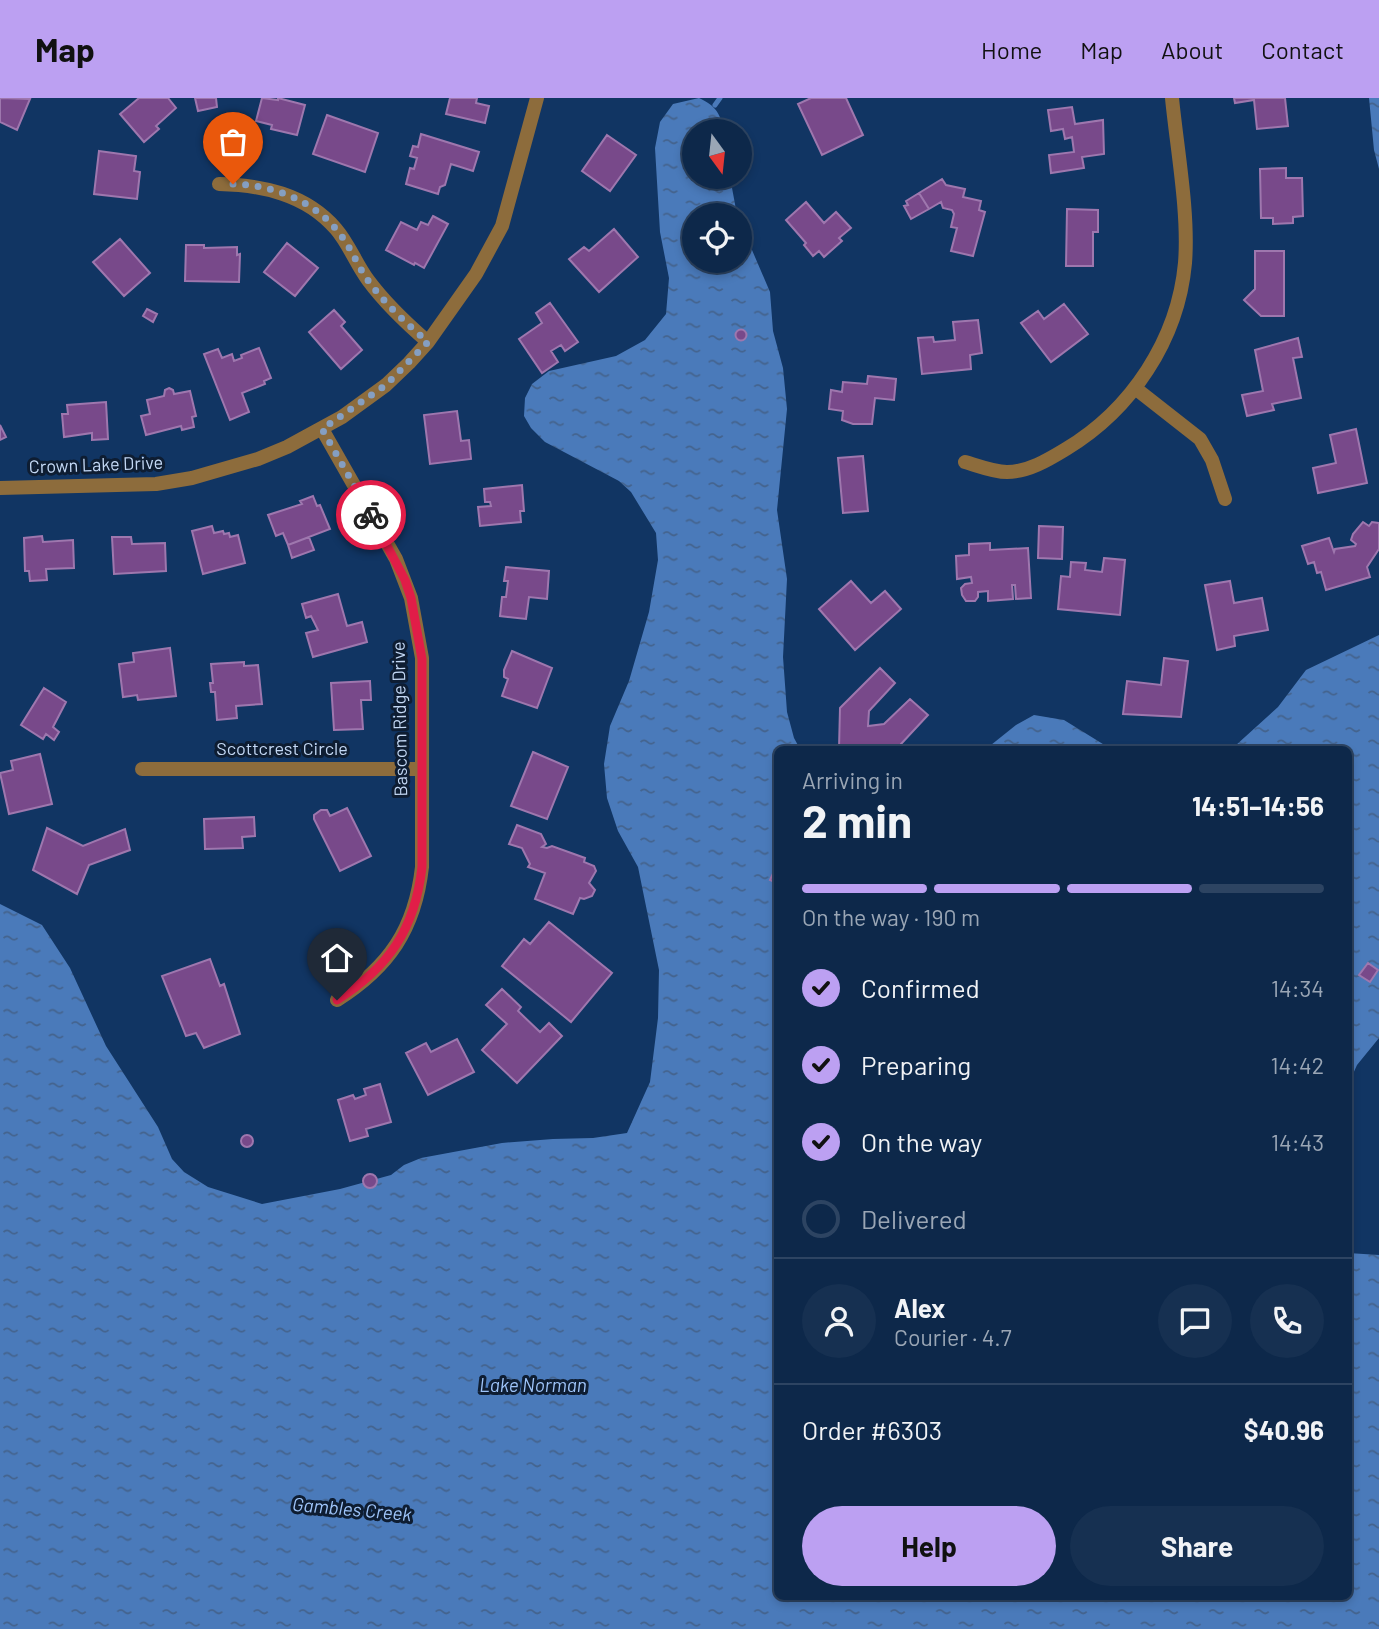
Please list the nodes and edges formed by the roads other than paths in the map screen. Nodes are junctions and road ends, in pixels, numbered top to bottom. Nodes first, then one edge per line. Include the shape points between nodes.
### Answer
1 (537, 98) edge
2 (1172, 98) edge
3 (219, 184) dead end
4 (428, 342) junction
5 (1135, 388) junction
6 (322, 429) junction
7 (965, 462) dead end
8 (0, 488) edge
9 (1225, 499) dead end
10 (142, 769) dead end
11 (422, 769) junction
12 (337, 1000) dead end

1 - 4 street, Crown Lake Drive via 502,226 477,274
2 - 5 street via 1185,264 1165,337
3 - 4 street via 271,189 317,212 335,228 384,300
4 - 6 street, Crown Lake Drive via 386,385
5 - 7 street via 1097,428 1035,465 1007,472
5 - 9 street via 1200,439
6 - 8 street, Crown Lake Drive via 258,459 192,478 156,484
6 - 11 street, Bascom Ridge Drive via 396,559 411,598 422,659
10 - 11 street, Scottcrest Circle
11 - 12 street, Bascom Ridge Drive via 422,867 406,930 374,973

